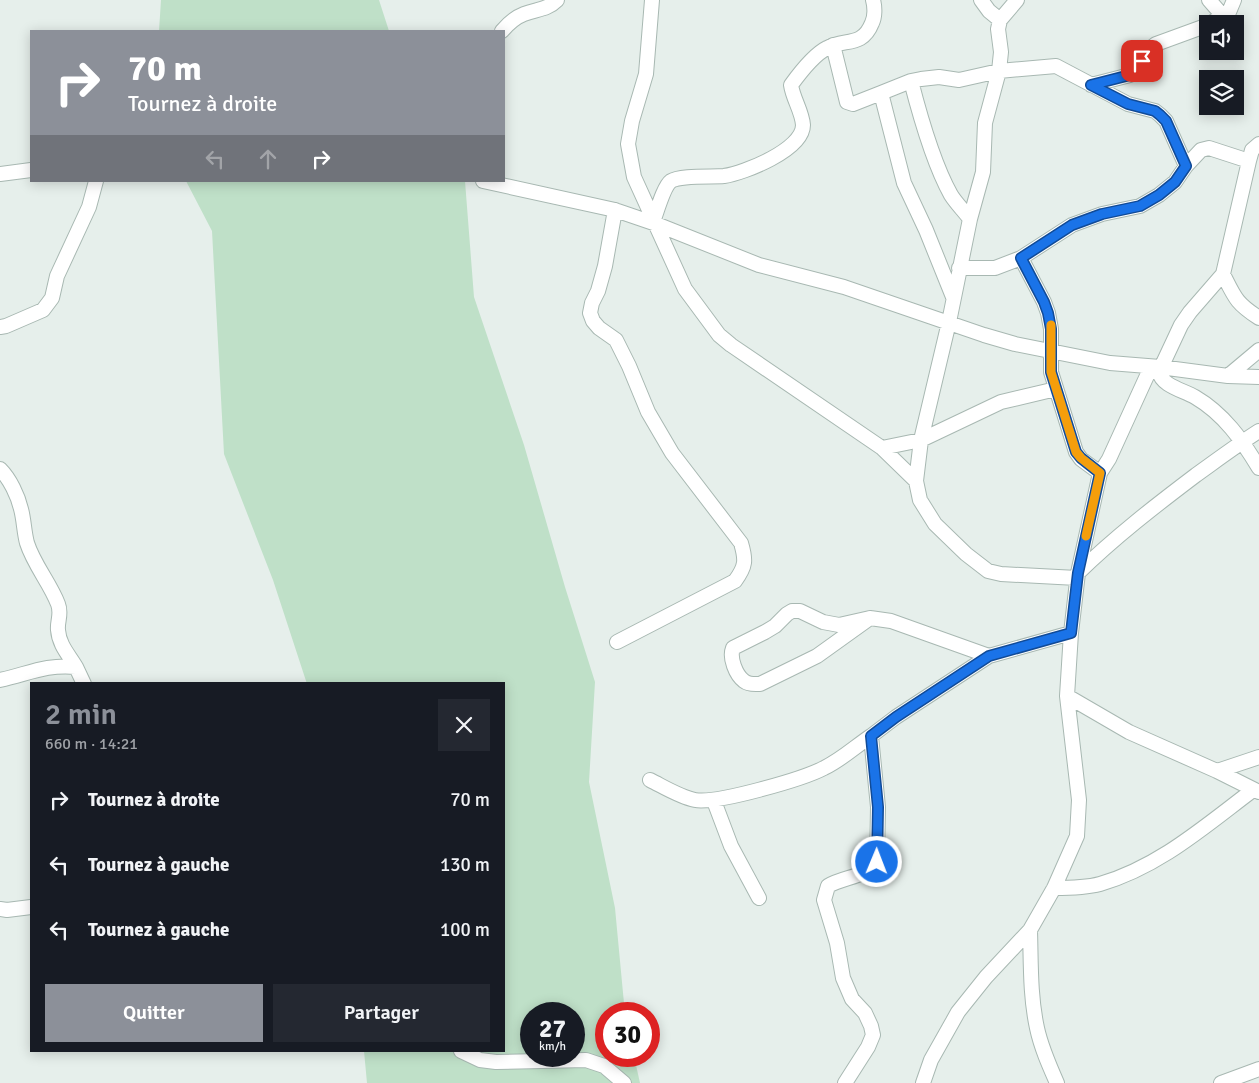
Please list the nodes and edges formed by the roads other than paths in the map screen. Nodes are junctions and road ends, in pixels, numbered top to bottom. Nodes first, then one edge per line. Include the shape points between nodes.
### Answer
1 (557, 0) edge
2 (652, 0) edge
3 (873, 0) edge
4 (981, 0) edge
5 (1017, 0) edge
6 (1209, 0) edge
7 (1234, 0) edge
8 (1222, 15) edge
9 (1224, 15) edge
10 (1000, 20) junction
11 (1199, 27) edge
12 (503, 30) edge
13 (833, 45) junction
14 (999, 71) junction
15 (911, 81) junction
16 (1091, 85) junction
17 (880, 93) junction
18 (1259, 144) edge
19 (1249, 161) junction
20 (1186, 166) junction
21 (30, 170) edge
22 (0, 174) edge
23 (96, 182) edge
24 (488, 182) edge
25 (615, 210) junction
26 (970, 220) junction
27 (655, 222) junction
28 (1021, 258) junction
29 (959, 268) junction
30 (1223, 274) junction
31 (953, 298) junction
32 (1259, 318) edge
33 (949, 322) junction
34 (0, 327) edge
35 (1259, 350) edge
36 (1051, 351) junction
37 (1155, 367) junction
38 (1228, 376) junction
39 (1259, 377) edge
40 (1056, 388) junction
41 (1259, 432) edge
42 (921, 440) junction
43 (1243, 441) junction
44 (882, 448) junction
45 (1259, 468) edge
46 (0, 469) edge
47 (1100, 473) junction
48 (916, 481) junction
49 (1078, 576) junction
50 (870, 618) junction
51 (1071, 633) junction
52 (617, 642) dead end
53 (989, 656) junction
54 (76, 667) junction
55 (0, 680) edge
56 (83, 682) edge
57 (1067, 696) junction
58 (871, 736) junction
59 (1259, 757) edge
60 (1217, 771) junction
61 (650, 780) dead end
62 (1256, 791) edge
63 (714, 801) junction
64 (1054, 888) junction
65 (758, 898) dead end
66 (30, 907) edge
67 (0, 909) edge
68 (1030, 930) junction
69 (463, 1052) edge
70 (1259, 1069) edge
71 (624, 1083) edge
72 (845, 1083) edge
73 (923, 1083) edge
74 (1057, 1083) edge
75 (1221, 1083) edge

1 - 12 street via 546,9 524,14
2 - 27 street via 646,74 628,144 638,189
3 - 13 street via 874,20 869,31 860,40
4 - 10 street
5 - 10 street
6 - 8 street
7 - 9 street
10 - 14 street
11 - 16 street via 1156,44 1130,75
13 - 17 street via 847,102 852,104
13 - 27 street via 824,49 791,85 803,125 794,144 752,168 724,176 673,180 667,187
14 - 15 street via 959,80
14 - 16 street via 1056,66
14 - 26 street via 985,123 983,172
15 - 17 street
15 - 26 street via 943,179
16 - 20 street via 1128,104 1160,115 1166,121
17 - 31 street via 904,183
18 - 19 street via 1252,150
19 - 20 street via 1209,148 1201,150
19 - 30 street
20 - 28 street via 1175,182 1140,206 1102,214 1072,225
21 - 22 street
23 - 34 street via 89,207 57,276 52,298 43,310
24 - 25 street
25 - 27 street
25 - 52 street via 605,266 590,313 593,321 616,340 648,412 672,453 741,543 745,557 743,570 735,581
26 - 29 street
27 - 33 street via 758,265 844,287
27 - 44 street via 685,288 719,335
28 - 29 street via 995,268
28 - 36 street via 1048,313
29 - 31 street
30 - 32 street via 1237,302
30 - 37 street via 1190,312
31 - 33 street
33 - 36 street via 1015,344
33 - 42 street
35 - 38 street
36 - 37 street via 1110,363
36 - 40 street via 1051,372
37 - 38 street
37 - 43 street via 1163,381 1218,412
37 - 47 street
38 - 39 street
40 - 42 street via 1001,402
40 - 47 street via 1076,452
41 - 43 street
42 - 44 street
42 - 48 street
43 - 45 street
43 - 49 street via 1129,526
44 - 48 street
46 - 54 street via 18,502 32,557 59,606 60,643
47 - 49 street
48 - 49 street via 920,500 935,524 988,571
49 - 51 street
50 - 50 street via 839,625 792,611 765,632 733,648 732,659 744,681 760,684 817,656
50 - 53 street via 891,621
51 - 53 street
51 - 57 street
53 - 58 street
54 - 55 street via 46,667
54 - 56 street
57 - 60 street via 1129,732
57 - 64 street via 1079,800 1077,836
58 - 63 street via 827,767 807,776
58 - 72 street via 878,807 877,862 863,874 828,886 824,900 843,978 852,999 872,1026 873,1035 868,1047
59 - 60 street
60 - 62 street
61 - 63 street via 687,798
62 - 64 street via 1180,846 1132,873 1099,884
63 - 65 street via 731,846
64 - 68 street
66 - 67 street
68 - 73 street via 958,1012 931,1060
68 - 74 street via 1036,1028
69 - 71 street via 480,1060 496,1062 586,1060 604,1066
70 - 75 street

